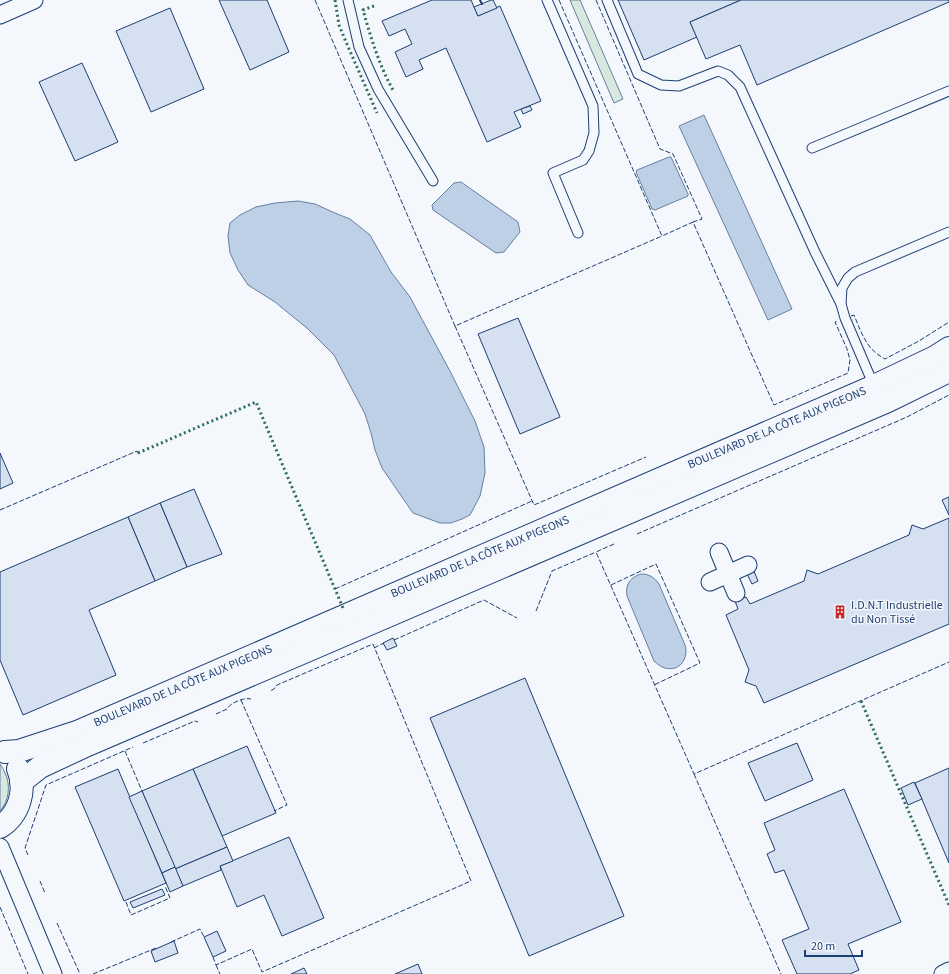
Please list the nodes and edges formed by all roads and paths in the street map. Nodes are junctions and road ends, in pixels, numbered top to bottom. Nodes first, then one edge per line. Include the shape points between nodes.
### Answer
1 (34, 0) edge
2 (348, 0) edge
3 (547, 0) edge
4 (606, 0) edge
5 (0, 15) edge
6 (949, 91) edge
7 (812, 148) dead end
8 (433, 181) dead end
9 (949, 232) edge
10 (578, 233) dead end
11 (841, 304) junction
12 (949, 348) edge
13 (949, 371) edge
14 (874, 386) junction
15 (719, 552) dead end
16 (748, 565) dead end
17 (728, 574) junction
18 (710, 582) dead end
19 (736, 593) dead end
20 (2, 750) edge
21 (21, 782) junction
22 (0, 827) edge
23 (0, 848) edge
24 (949, 971) edge
25 (53, 974) edge
26 (943, 974) edge

1 - 5 street
2 - 8 lane via 359,46 378,89
3 - 10 lane via 593,106 594,133 589,151 583,160 553,173
4 - 11 lane via 638,74 661,85 679,86 718,71 728,75 740,87
6 - 7 lane
9 - 11 lane via 855,272 842,288
11 - 14 lane
12 - 14 street, BOULEVARD DE LA CÔTE AUX PIGEONS
13 - 21 street, BOULEVARD DE LA CÔTE AUX PIGEONS via 888,401 83,747 40,767
14 - 20 street, BOULEVARD DE LA CÔTE AUX PIGEONS via 76,732 19,751
15 - 17 street
16 - 17 street
17 - 18 street
17 - 19 street
20 - 21 street via 13,761
21 - 22 street via 21,797 16,811 7,823
23 - 25 street
24 - 26 street

